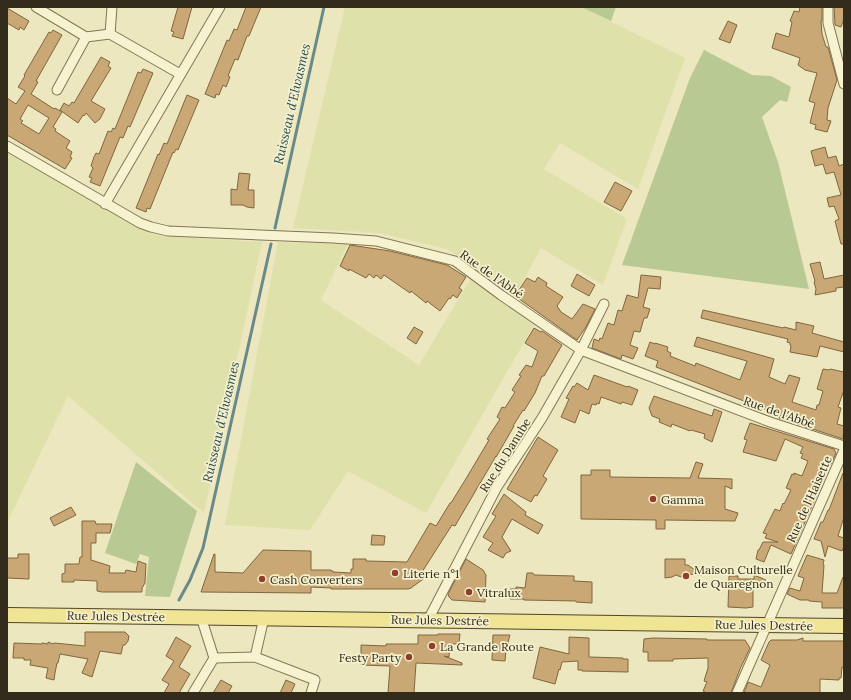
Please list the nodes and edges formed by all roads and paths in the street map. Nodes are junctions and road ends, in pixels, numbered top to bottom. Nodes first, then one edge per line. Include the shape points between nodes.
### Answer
1 (36, 7) edge
2 (112, 7) edge
3 (220, 7) edge
4 (828, 7) edge
5 (110, 34) junction
6 (86, 37) junction
7 (180, 74) junction
8 (844, 84) edge
9 (57, 90) dead end
10 (7, 146) edge
11 (105, 204) junction
12 (604, 304) dead end
13 (581, 350) junction
14 (844, 446) edge
15 (844, 450) edge
16 (7, 614) edge
17 (201, 617) junction
18 (264, 618) junction
19 (428, 620) junction
20 (767, 625) junction
21 (844, 626) edge
22 (255, 656) junction
23 (214, 658) junction
24 (193, 693) edge
25 (311, 693) edge
26 (737, 693) edge

1 - 6 street
2 - 5 street
3 - 7 street
4 - 8 street via 828,23
5 - 6 street
5 - 7 street
6 - 9 street
7 - 11 street
10 - 11 street, Rue de l'Abbé
11 - 13 street, Rue de l'Abbé via 140,223 168,231 376,241 455,261
12 - 13 street, Rue du Danube
13 - 14 street, Rue de l'Abbé via 770,422
13 - 19 street, Rue du Danube via 542,418 497,487
15 - 20 street, Rue de l'Haisette
16 - 17 main road, Rue Jules Destrée
17 - 18 main road, Rue Jules Destrée
17 - 23 street
18 - 19 main road, Rue Jules Destrée
18 - 22 street
19 - 20 main road, Rue Jules Destrée
20 - 21 main road, Rue Jules Destrée
20 - 26 street, Rue de l'Haisette
22 - 23 street
22 - 25 street via 315,680
23 - 24 street

